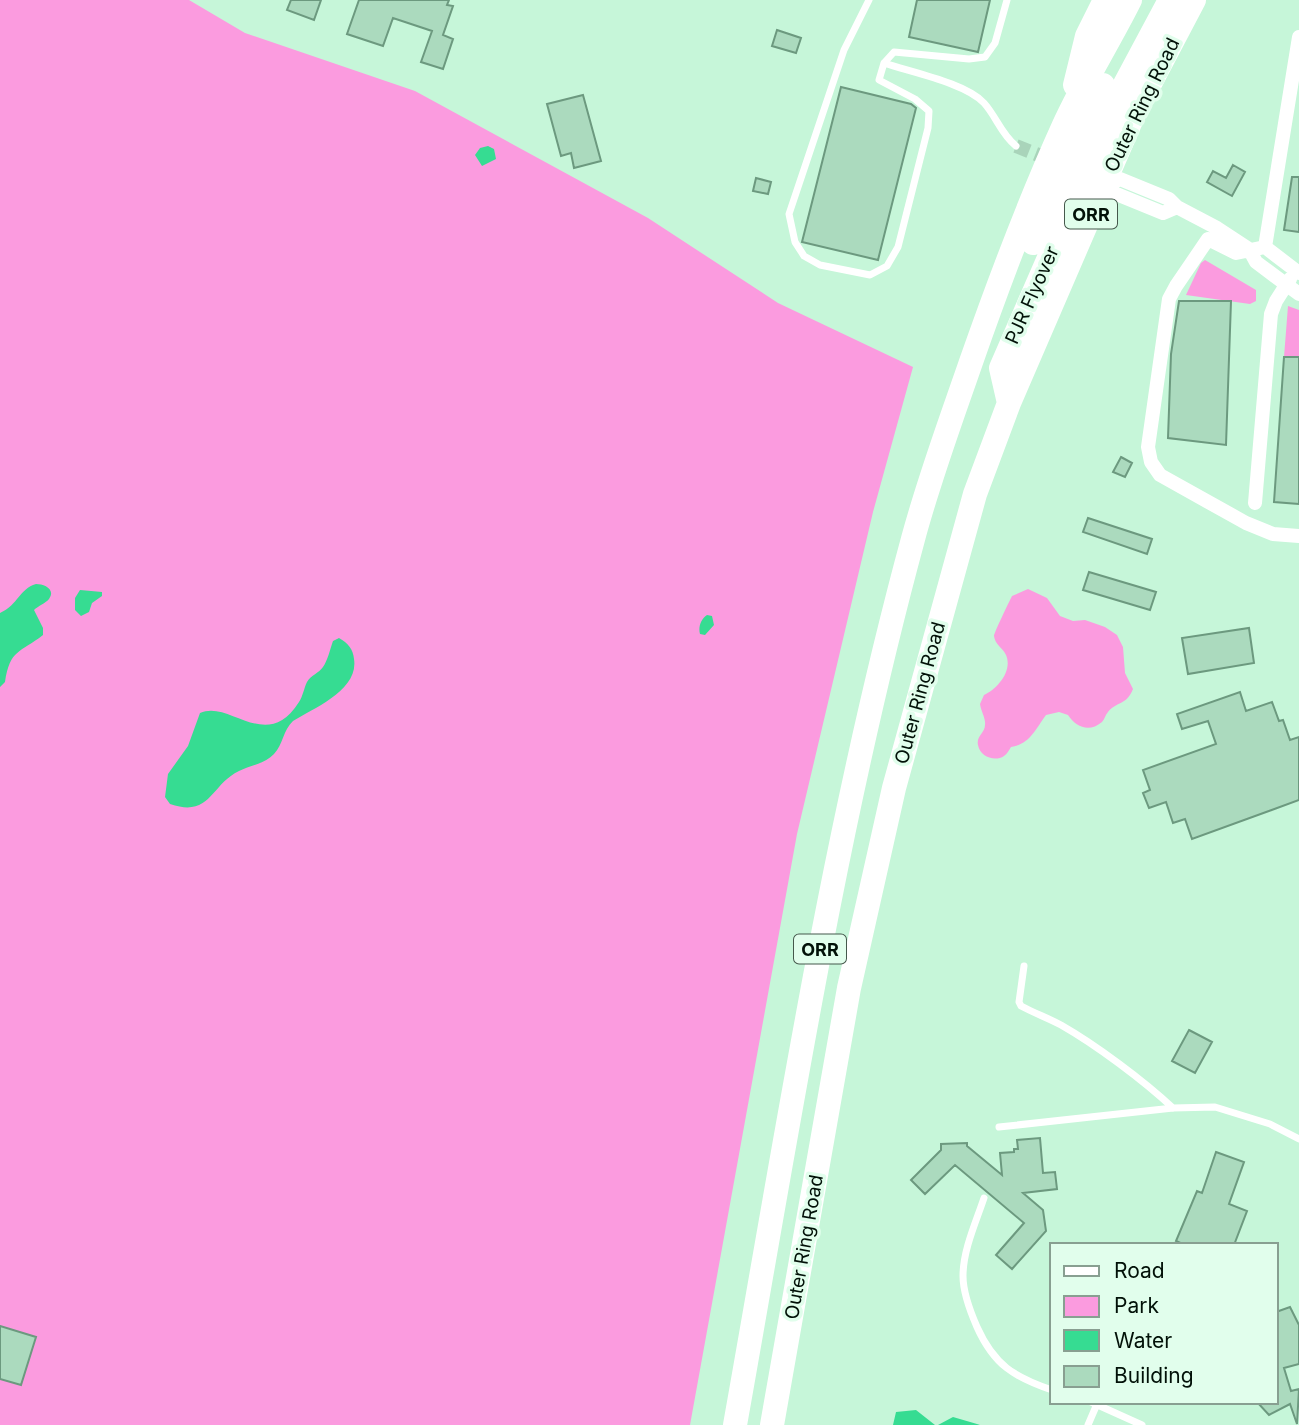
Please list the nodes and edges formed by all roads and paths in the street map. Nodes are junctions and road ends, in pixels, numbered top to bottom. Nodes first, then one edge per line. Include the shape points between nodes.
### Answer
1 (869, 0) edge
2 (1007, 0) edge
3 (1105, 0) edge
4 (1130, 0) edge
5 (1146, 0) edge
6 (1170, 0) edge
7 (1194, 0) edge
8 (1299, 37) edge
9 (884, 63) junction
10 (1065, 123) junction
11 (1016, 146) tunnel mouth
12 (1177, 207) dead end
13 (1265, 247) junction
14 (1249, 250) junction
15 (1297, 271) edge
16 (1293, 290) edge
17 (1003, 343) junction
18 (960, 393) junction
19 (1009, 403) junction
20 (1255, 503) dead end
21 (1299, 536) edge
22 (1024, 966) dead end
23 (1172, 1108) junction
24 (999, 1127) dead end
25 (1299, 1139) edge
26 (984, 1198) dead end
27 (1050, 1389) edge
28 (1094, 1404) edge
29 (1096, 1404) edge
30 (735, 1425) edge
31 (772, 1425) edge
32 (1088, 1425) edge
33 (1142, 1425) edge

1 - 9 lane via 844,50 789,214 795,242 804,256 820,265 870,275 887,266 898,247 928,128 929,111 879,80
2 - 9 lane via 995,43 985,57 894,52
3 - 10 highway via 1087,36
4 - 10 highway, Outer Ring Road / ORR
5 - 17 highway, PJR Flyover via 1095,100 1036,235
6 - 17 highway, PJR Flyover via 1123,88
7 - 19 highway, Outer Ring Road / ORR via 1133,116
8 - 13 street
9 - 11 lane via 968,90 984,103
10 - 18 highway, Outer Ring Road / ORR via 999,283
12 - 14 street
13 - 14 street
13 - 15 street
14 - 16 street via 1256,262
14 - 21 street via 1236,253 1208,239 1169,299 1148,447 1160,474 1246,523 1273,534
15 - 16 street
16 - 20 street via 1276,301 1271,314
17 - 18 highway, PJR Flyover
17 - 19 highway, PJR Flyover via 1000,368
18 - 30 highway, Outer Ring Road / ORR via 913,537 853,777
19 - 31 highway, Outer Ring Road / ORR via 975,494 894,788 849,988
22 - 23 lane via 1021,1006 1086,1041
23 - 24 lane
23 - 25 lane via 1215,1107 1270,1124
26 - 27 lane via 963,1274 971,1315 986,1348 1001,1365
28 - 32 lane
29 - 33 lane

